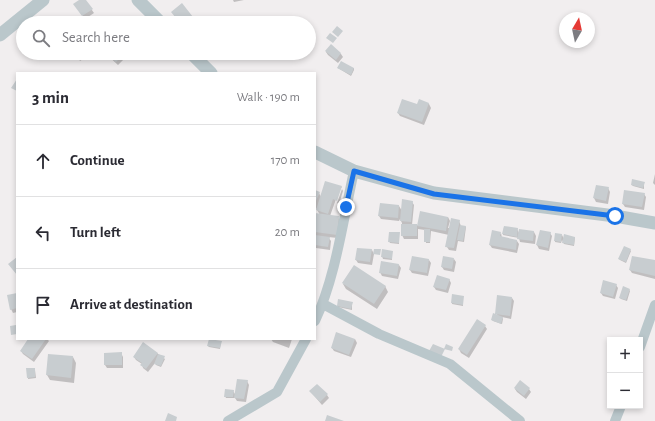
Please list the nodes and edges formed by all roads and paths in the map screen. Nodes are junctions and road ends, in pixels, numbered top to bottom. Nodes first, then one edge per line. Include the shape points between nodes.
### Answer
1 (43, 0) edge
2 (138, 0) edge
3 (23, 16) edge
4 (154, 16) edge
5 (16, 22) edge
6 (0, 35) edge
7 (198, 60) edge
8 (210, 72) edge
9 (316, 152) edge
10 (354, 171) junction
11 (655, 223) edge
12 (323, 304) junction
13 (655, 305) edge
14 (316, 319) edge
15 (643, 339) edge
16 (305, 340) edge
17 (620, 409) edge
18 (228, 421) edge
19 (520, 421) edge
20 (615, 421) edge

1 - 3 street
2 - 4 street
5 - 6 street
7 - 8 street
9 - 10 street
10 - 11 street via 434,194
10 - 12 street
12 - 14 street
12 - 19 street via 379,334 450,364
13 - 15 street
16 - 18 street via 277,392
17 - 20 street

